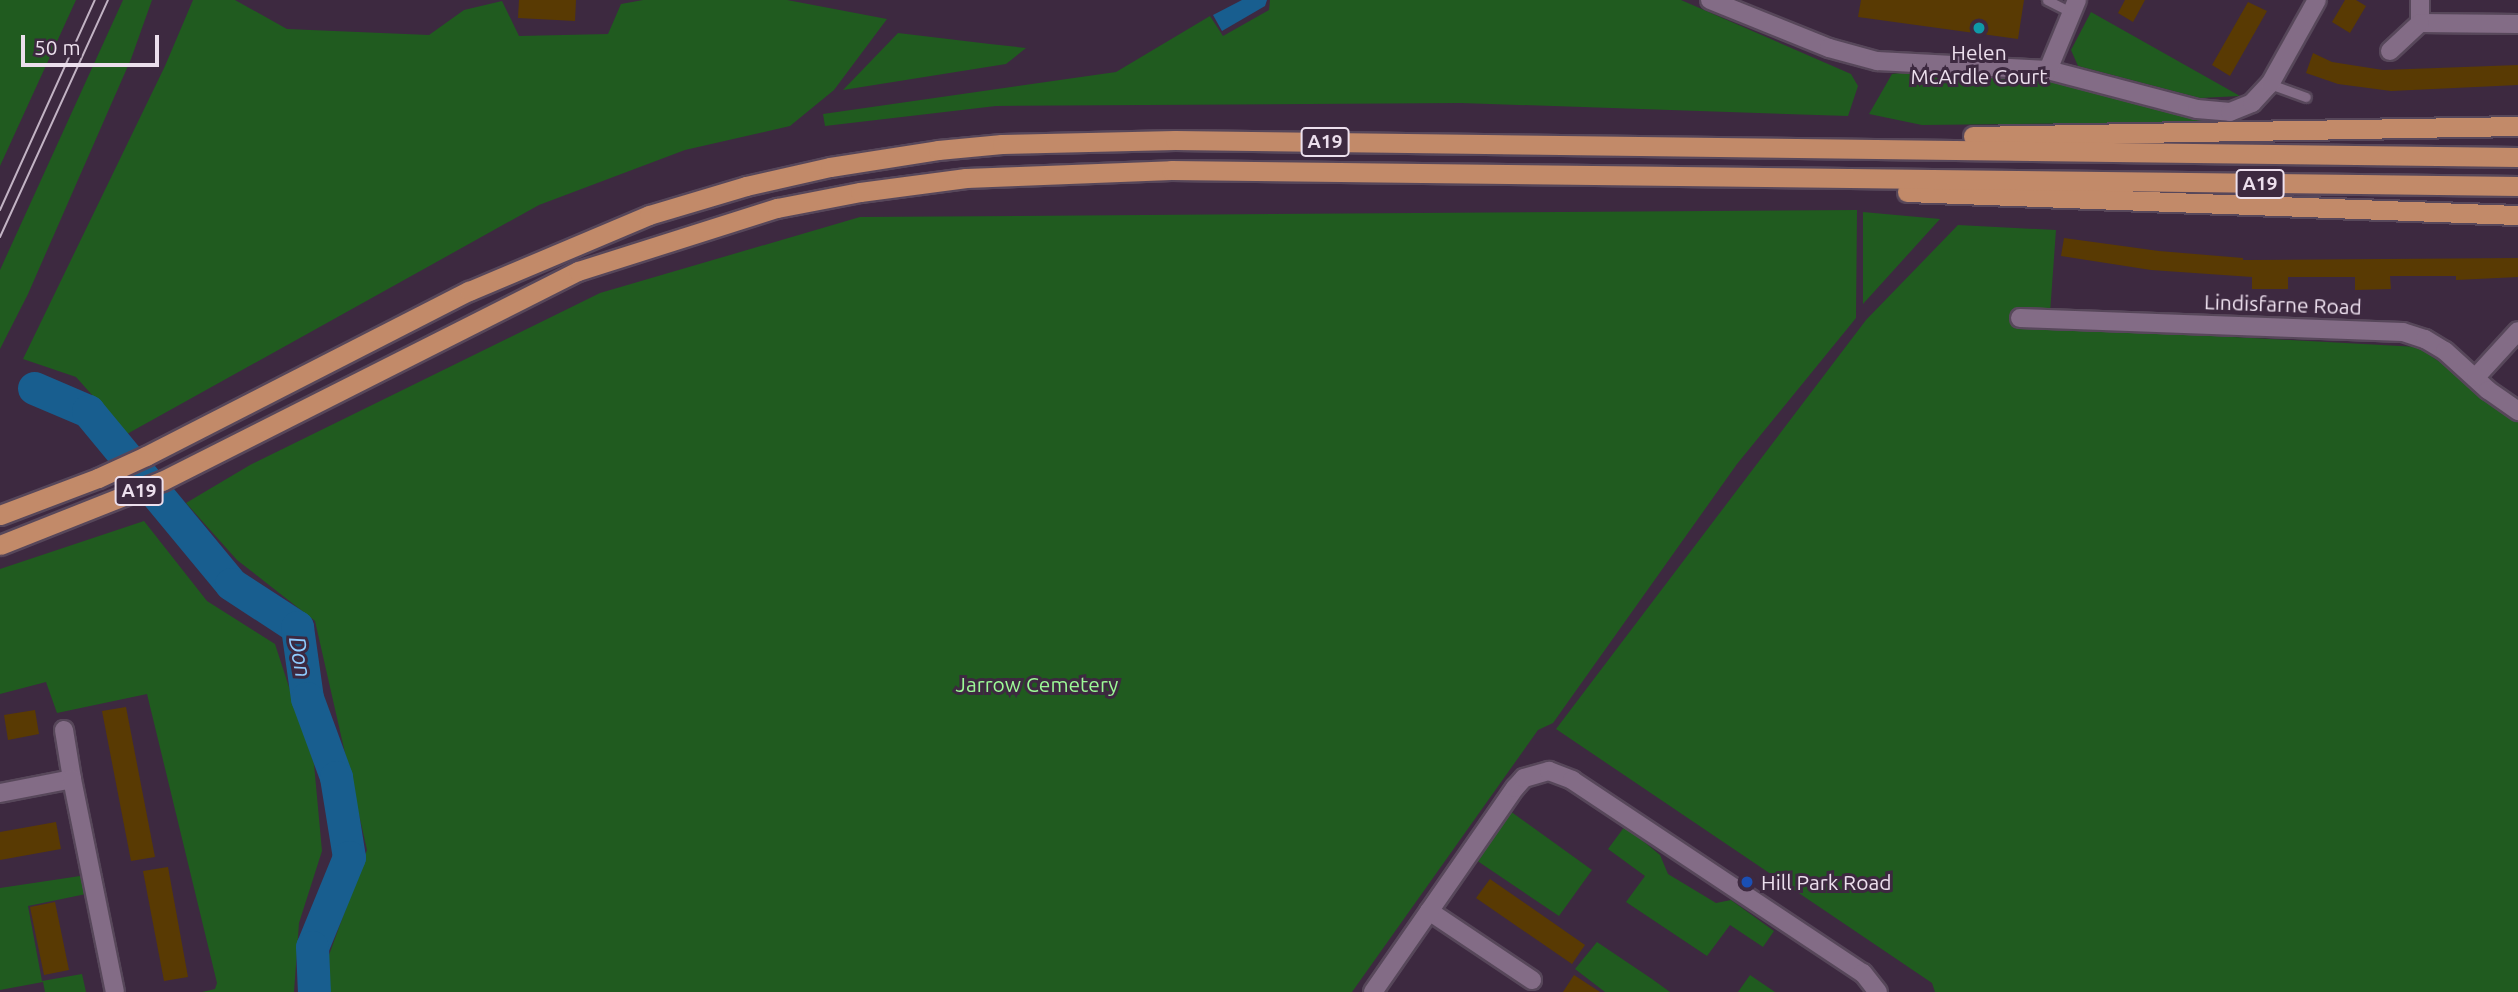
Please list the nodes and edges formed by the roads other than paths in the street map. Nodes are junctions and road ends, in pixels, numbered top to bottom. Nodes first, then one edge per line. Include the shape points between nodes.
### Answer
1 (1710, 0) edge
2 (2047, 0) edge
3 (2317, 0) edge
4 (2420, 0) edge
5 (2074, 6) edge
6 (2420, 23) junction
7 (2518, 24) edge
8 (2390, 51) dead end
9 (2048, 70) junction
10 (2270, 84) junction
11 (2306, 97) dead end
12 (2518, 127) edge
13 (1776, 146) junction
14 (2518, 157) edge
15 (1777, 178) junction
16 (2518, 186) edge
17 (2518, 215) edge
18 (2020, 318) dead end
19 (2518, 331) edge
20 (2476, 377) junction
21 (2518, 411) edge
22 (0, 515) edge
23 (0, 545) edge
24 (64, 730) dead end
25 (72, 779) junction
26 (0, 793) edge
27 (1429, 911) junction
28 (1532, 980) dead end
29 (115, 992) edge
30 (1373, 992) edge
31 (1878, 992) edge

1 - 9 street via 1829,48 1877,61
2 - 5 lane
3 - 10 street
4 - 6 street
5 - 9 street
6 - 7 street
6 - 8 street
9 - 10 street via 2222,112 2242,110
10 - 11 lane
12 - 13 highway via 1913,138
13 - 14 highway, A19
13 - 22 highway, A19 via 1065,142 938,150 830,167 649,215 529,263 191,433
15 - 16 highway, A19
15 - 17 highway via 1984,197
15 - 23 highway, A19 via 1171,170 966,178 777,208 578,271 205,460
18 - 20 street, Lindisfarne Road via 2403,332 2445,351
19 - 20 street
20 - 21 street, Lindisfarne Road
24 - 25 street
25 - 26 street
25 - 29 street
27 - 28 street
27 - 30 street
27 - 31 street via 1515,788 1524,778 1549,771 1572,780 1863,973

